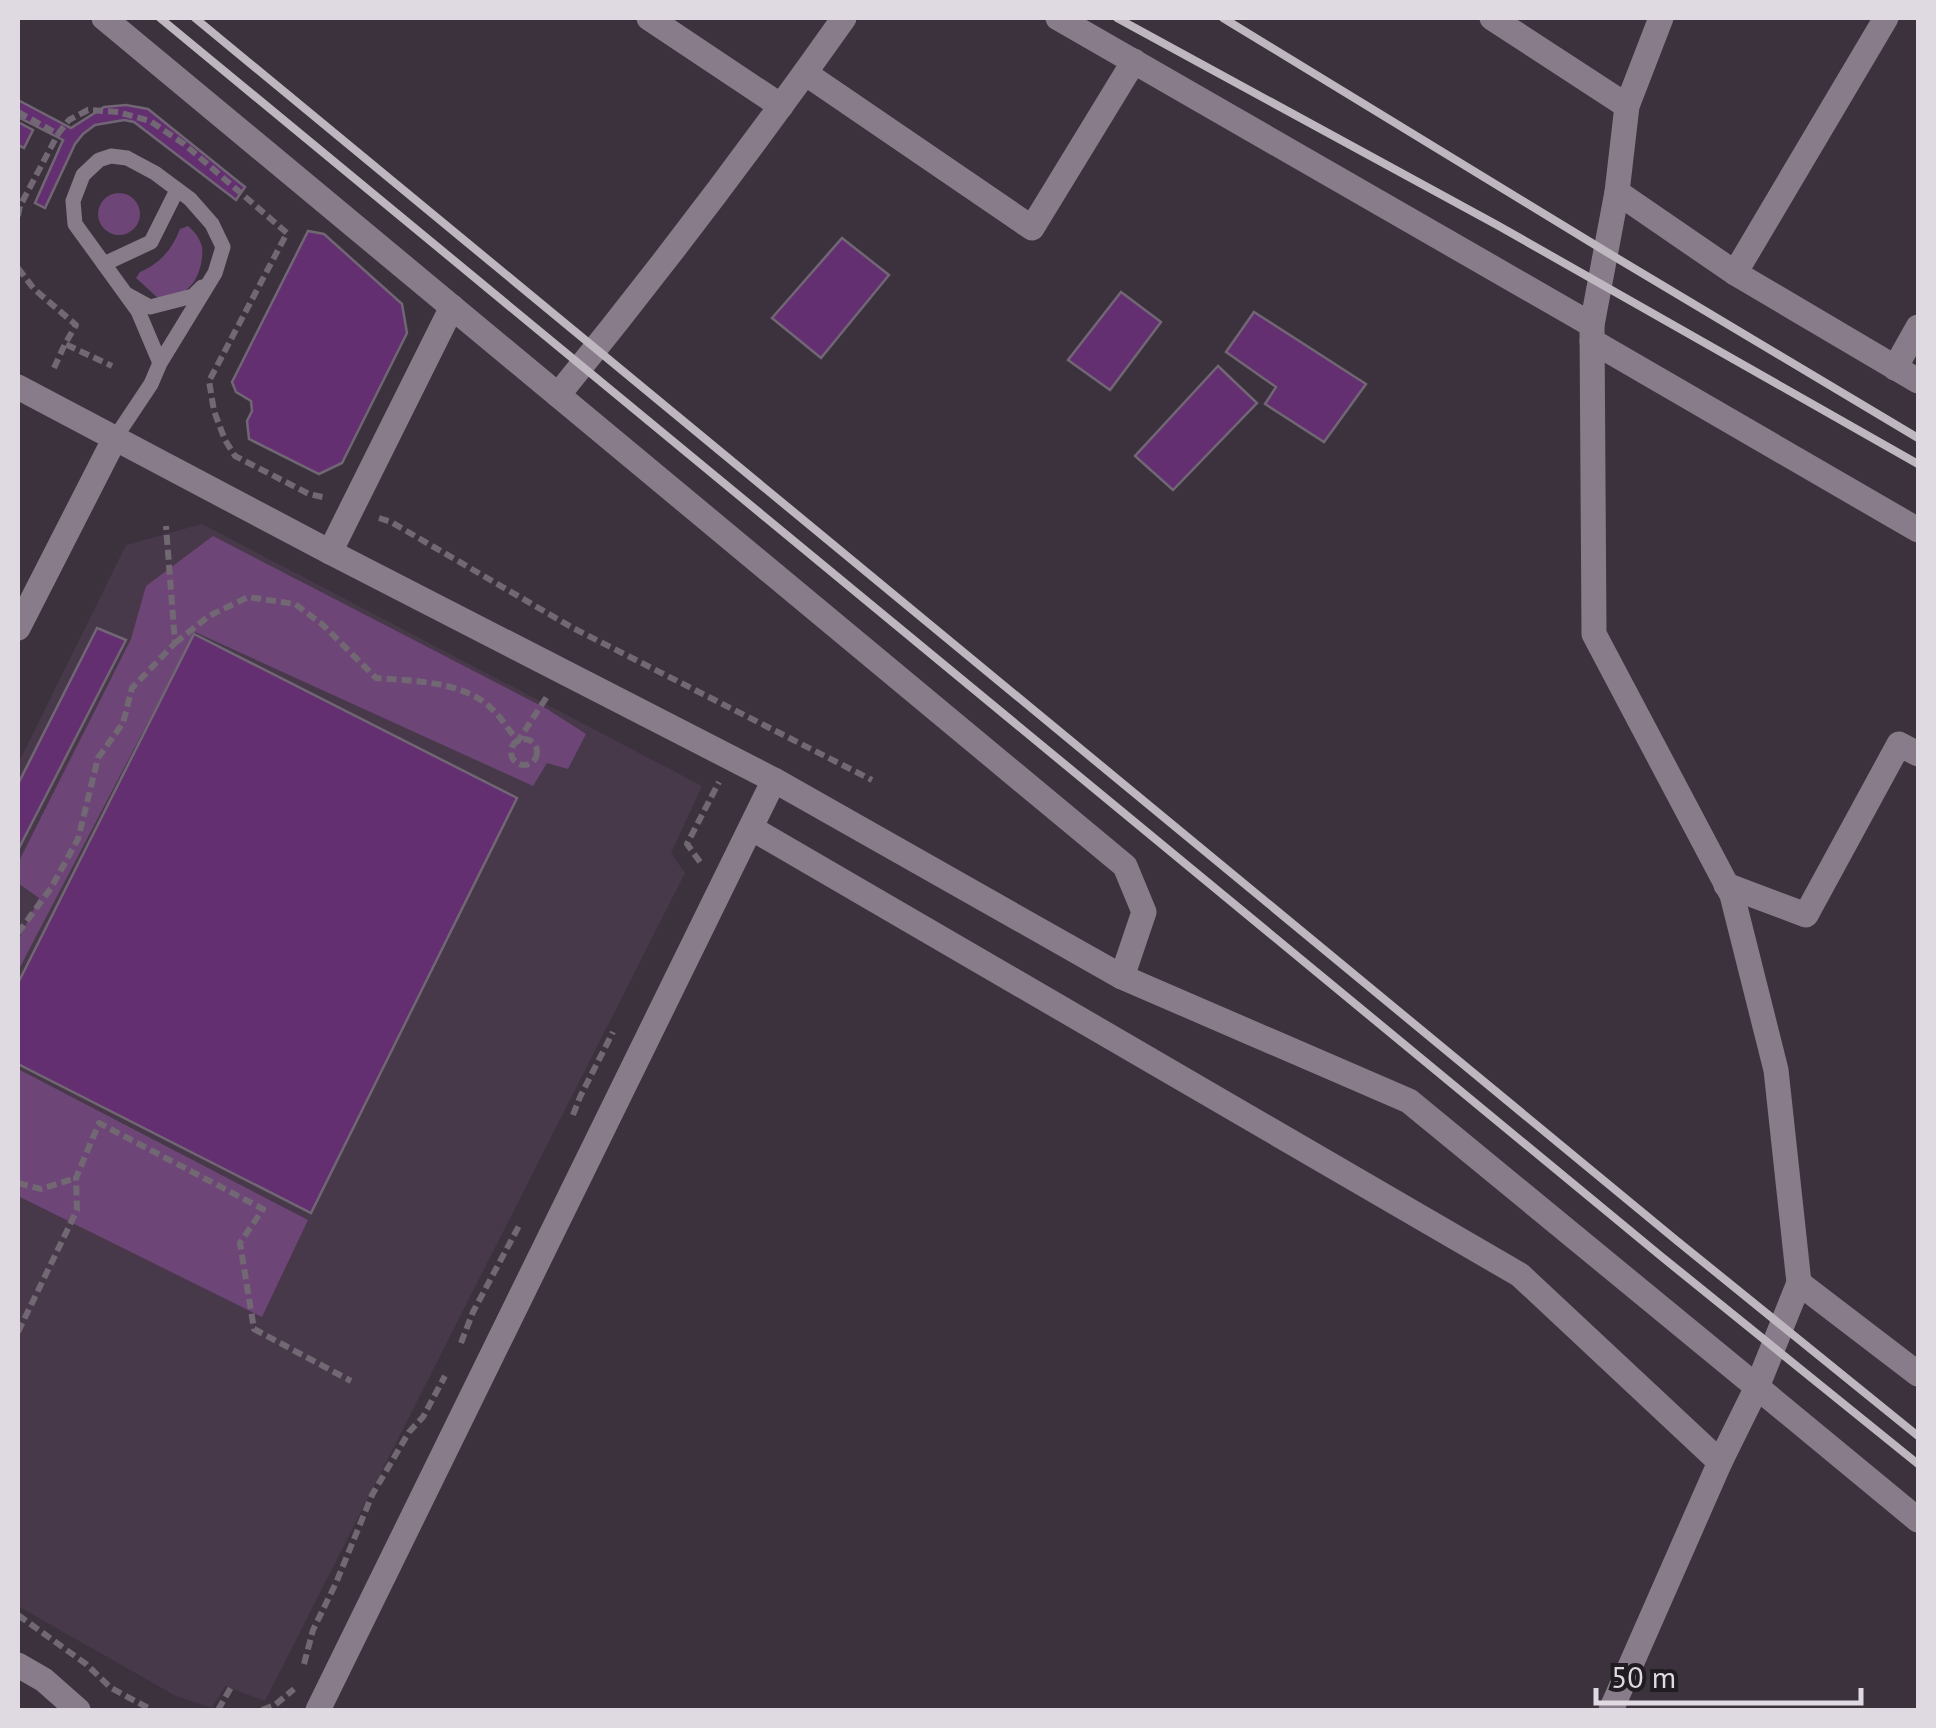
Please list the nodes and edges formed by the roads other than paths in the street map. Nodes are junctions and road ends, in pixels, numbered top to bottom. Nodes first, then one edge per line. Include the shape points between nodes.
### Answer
1 (104, 18) edge
2 (650, 18) edge
3 (844, 18) edge
4 (1058, 18) edge
5 (1492, 18) edge
6 (1661, 18) edge
7 (1886, 18) edge
8 (1134, 61) junction
9 (805, 73) junction
10 (781, 106) junction
11 (1626, 106) junction
12 (177, 190) junction
13 (1617, 192) junction
14 (104, 264) junction
15 (215, 273) junction
16 (1735, 273) junction
17 (127, 294) junction
18 (452, 307) junction
19 (1918, 327) edge
20 (1592, 333) junction
21 (160, 363) junction
22 (1895, 368) junction
23 (1918, 381) edge
24 (18, 387) edge
25 (558, 394) junction
26 (115, 438) junction
27 (1918, 530) edge
28 (330, 552) junction
29 (18, 628) edge
30 (1918, 754) edge
31 (774, 780) junction
32 (752, 828) junction
33 (1726, 885) junction
34 (1122, 977) junction
35 (1800, 1283) junction
36 (1918, 1374) edge
37 (1756, 1387) junction
38 (1720, 1462) junction
39 (1918, 1520) edge
40 (18, 1665) edge
41 (78, 1710) edge
42 (318, 1710) edge
43 (1611, 1710) edge

1 - 18 street
2 - 10 street
3 - 9 street
4 - 8 street
5 - 11 street
6 - 11 street
7 - 16 street
8 - 9 street via 1032,228
8 - 20 street
9 - 10 street
10 - 25 street
11 - 13 street
12 - 14 lane via 151,242
12 - 14 lane via 127,158 99,160 83,175 73,200 75,224
12 - 15 lane via 212,224 223,247
13 - 16 street
13 - 20 street
14 - 17 lane
15 - 17 lane via 194,296 150,307
15 - 21 lane
16 - 22 street
17 - 21 lane
18 - 25 street
18 - 28 street
19 - 22 street
20 - 27 street
20 - 33 street via 1594,634
21 - 26 lane
22 - 23 street
24 - 26 street
25 - 34 street via 1125,866 1144,912
26 - 28 street
26 - 29 street
28 - 31 street
30 - 33 street via 1899,744 1806,915
31 - 32 street
31 - 34 street
32 - 38 street via 1520,1275
32 - 42 street
33 - 35 street via 1776,1070
34 - 37 street via 1409,1101
35 - 36 street
35 - 37 street
37 - 38 street
37 - 39 street
38 - 43 street
40 - 41 street

